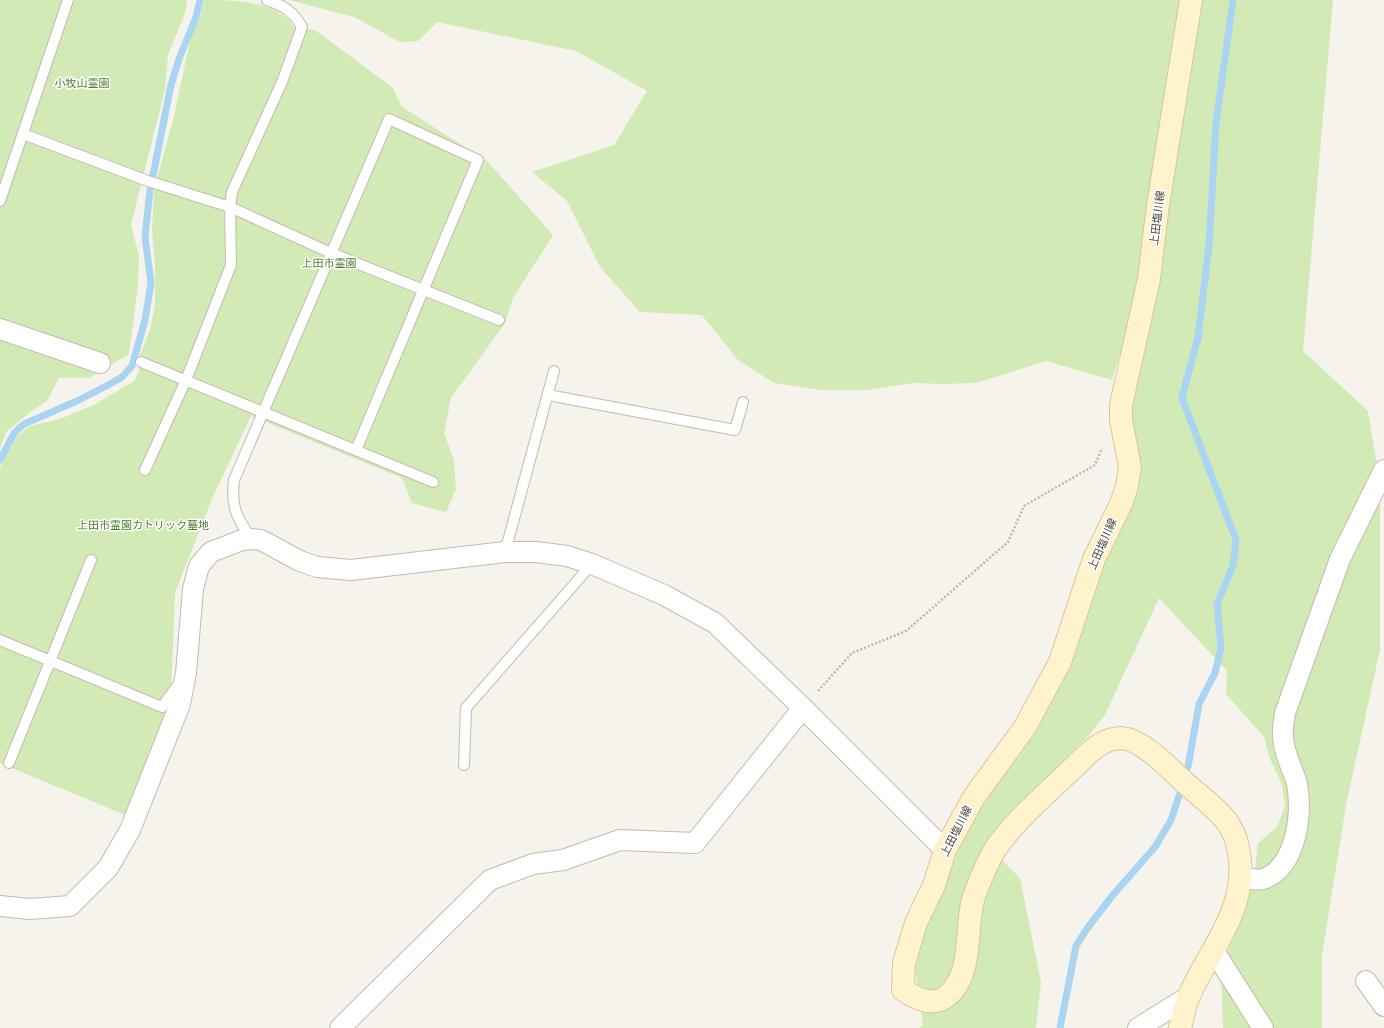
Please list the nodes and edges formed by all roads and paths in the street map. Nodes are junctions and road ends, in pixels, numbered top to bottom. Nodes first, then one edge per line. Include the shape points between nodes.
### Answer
1 (68, 0) edge
2 (267, 0) edge
3 (1191, 0) edge
4 (23, 134) junction
5 (0, 201) edge
6 (230, 207) junction
7 (332, 253) junction
8 (424, 290) junction
9 (499, 320) dead end
10 (0, 330) edge
11 (141, 362) dead end
12 (100, 363) dead end
13 (554, 372) dead end
14 (186, 380) junction
15 (548, 395) junction
16 (743, 402) dead end
17 (263, 412) junction
18 (1121, 420) junction
19 (356, 450) junction
20 (145, 470) dead end
21 (1384, 470) edge
22 (433, 482) dead end
23 (252, 539) junction
24 (505, 552) junction
25 (91, 560) dead end
26 (592, 564) junction
27 (0, 640) edge
28 (51, 662) junction
29 (186, 674) junction
30 (803, 708) junction
31 (9, 763) dead end
32 (464, 765) dead end
33 (945, 850) junction
34 (1242, 877) junction
35 (0, 906) edge
36 (1214, 951) junction
37 (1366, 981) dead end
38 (1188, 997) junction
39 (1384, 1006) edge
40 (340, 1028) edge
41 (1138, 1028) edge
42 (1180, 1028) edge
43 (1263, 1028) edge

1 - 4 lane
2 - 6 lane via 282,5 296,16 302,27 282,82 232,192
3 - 18 main road, 上田塩川線 via 1158,205 1149,279 1121,405
4 - 5 lane
4 - 6 lane via 151,182
6 - 7 lane
6 - 14 lane via 231,265
7 - 8 lane
7 - 8 lane via 389,119 478,160
7 - 17 lane
8 - 9 lane
8 - 19 lane
10 - 12 street
11 - 14 lane
13 - 15 lane
14 - 17 lane
14 - 20 lane
15 - 16 lane via 735,430
15 - 24 lane
17 - 19 lane
17 - 23 lane via 233,486 234,509
18 - 30 path via 1112,422 1095,465 1024,506 1008,542 906,631 852,653
18 - 33 main road, 上田塩川線 via 1130,467 1127,486 1094,559 1060,662 1025,727 974,797
19 - 22 lane
21 - 34 street via 1340,559 1285,713 1283,737 1286,758 1297,784 1298,830 1292,847 1273,874 1261,880
23 - 24 street via 262,540 317,568 351,570
23 - 29 street via 242,540 211,552 199,566 193,589
24 - 26 street via 567,556
25 - 28 lane
26 - 30 street via 664,595 715,623
26 - 32 lane via 466,708
27 - 28 lane
28 - 29 lane via 162,707
28 - 31 lane
29 - 35 street via 180,704 130,830 108,868 70,906 29,909
30 - 33 street
30 - 40 street via 695,843 620,840 563,860 533,864 490,880
33 - 34 main road, 上田塩川線 via 934,885 916,923 904,963 903,990 922,1001 946,998 956,986 964,968 974,894 994,852 1022,816 1109,738 1124,738 1137,743 1156,757 1228,823 1238,841
34 - 36 main road, 上田塩川線 via 1228,925
36 - 38 main road, 上田塩川線
36 - 43 street
37 - 39 street
38 - 41 street
38 - 42 main road, 上田塩川線

